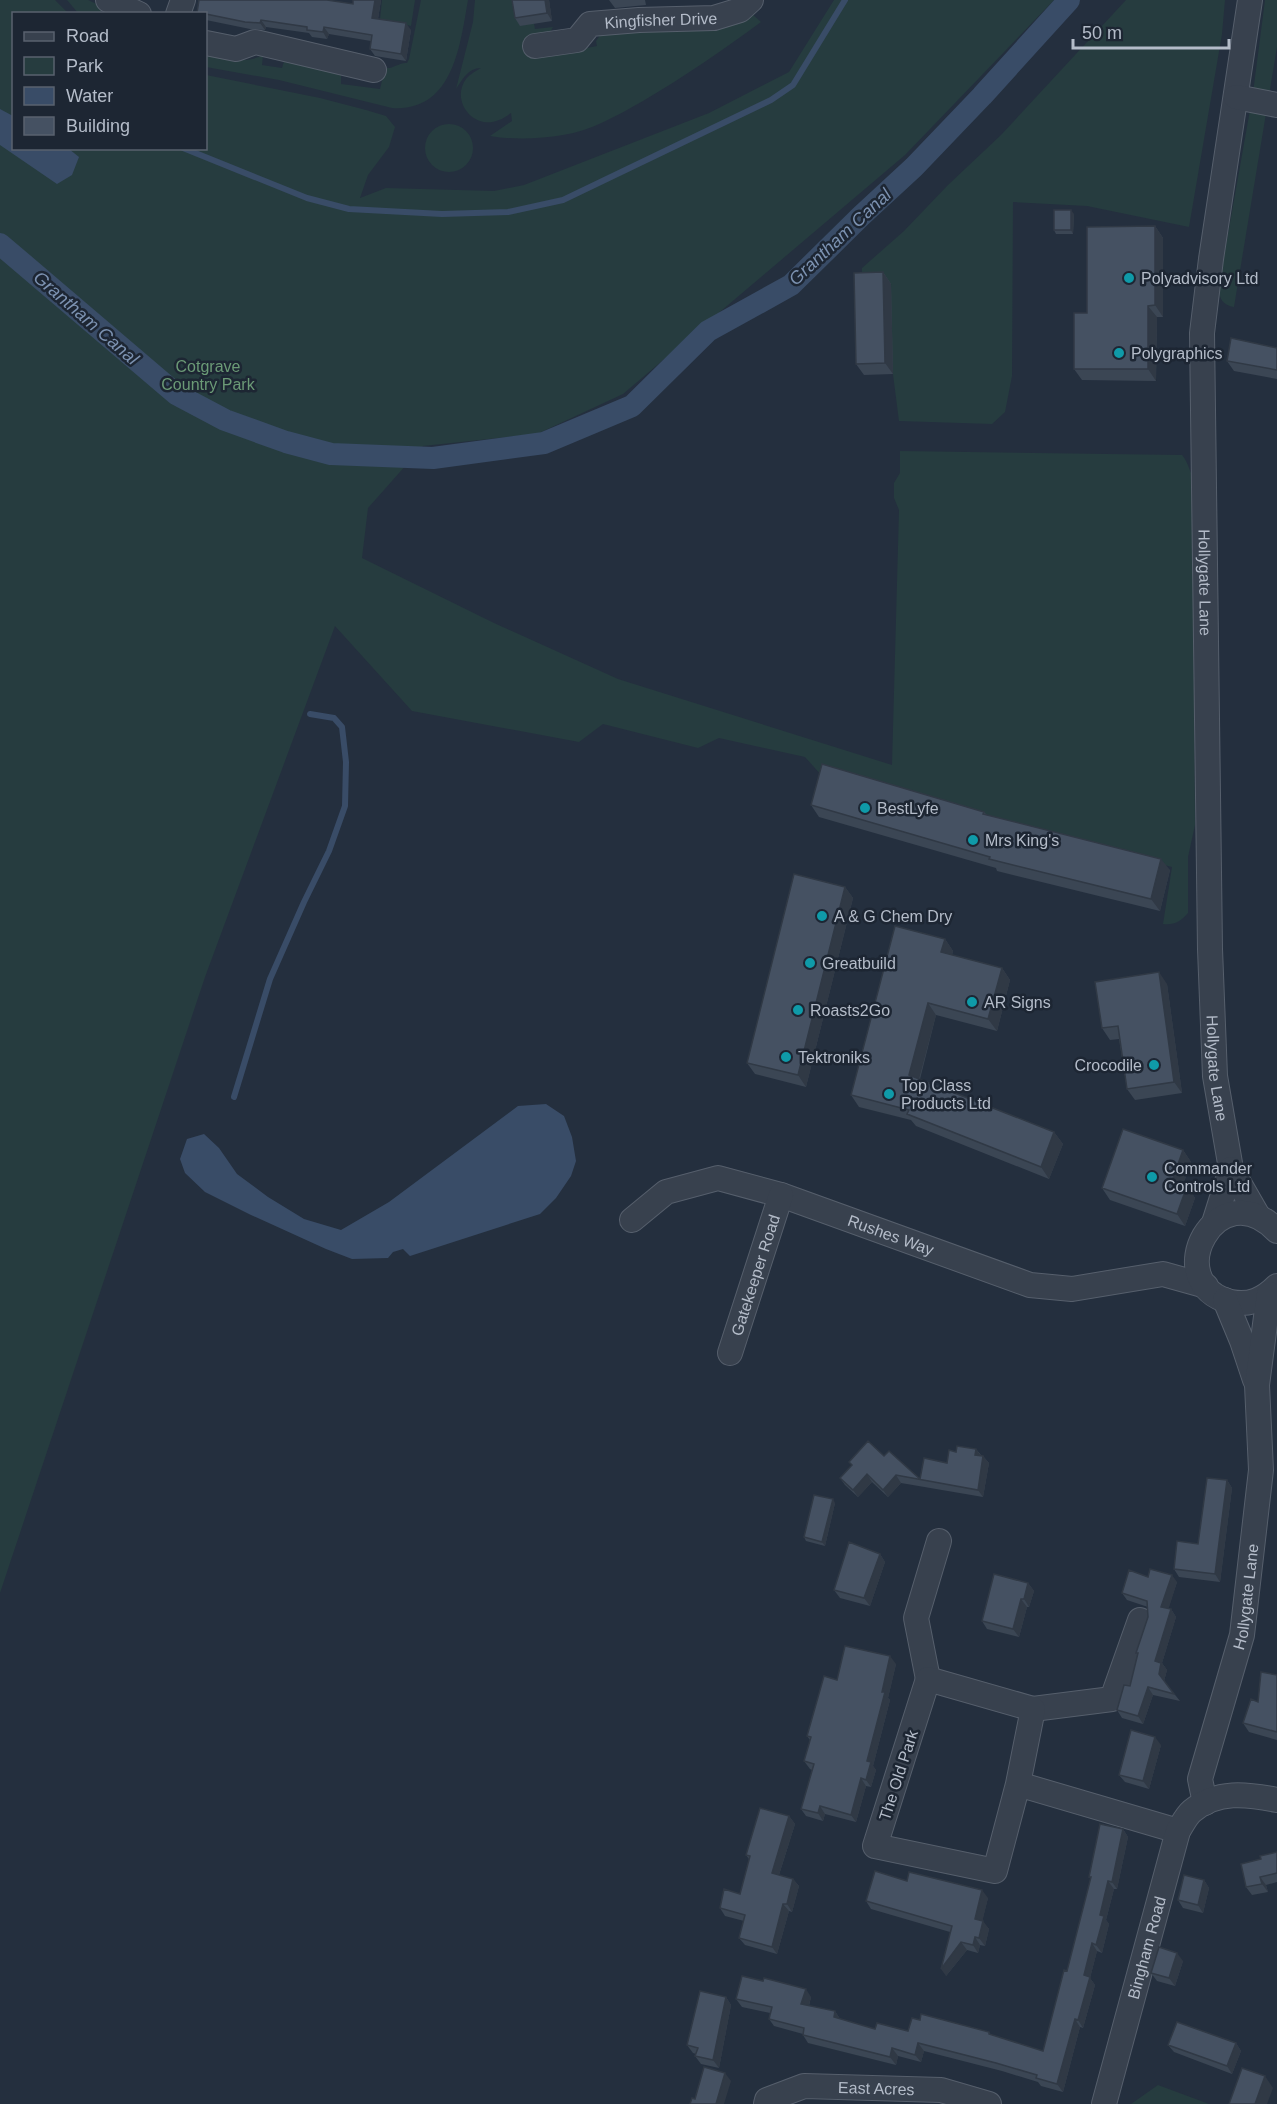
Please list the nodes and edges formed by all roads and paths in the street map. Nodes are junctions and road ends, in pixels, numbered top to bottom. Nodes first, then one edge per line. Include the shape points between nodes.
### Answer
1 (108, 0) edge
2 (751, 0) edge
3 (1250, 0) edge
4 (135, 12) edge
5 (207, 43) edge
6 (535, 46) dead end
7 (374, 70) dead end
8 (1236, 97) junction
9 (1277, 105) edge
10 (1230, 1169) junction
11 (781, 1195) junction
12 (632, 1220) dead end
13 (1214, 1223) junction
14 (1268, 1224) edge
15 (1198, 1247) junction
16 (1163, 1274) junction
17 (1273, 1290) edge
18 (1215, 1293) junction
19 (730, 1353) dead end
20 (1257, 1385) junction
21 (939, 1541) dead end
22 (1140, 1620) dead end
23 (928, 1679) junction
24 (1033, 1709) junction
25 (1018, 1784) junction
26 (1277, 1800) edge
27 (1205, 1803) junction
28 (1178, 1831) junction
29 (902, 2096) edge
30 (766, 2104) edge
31 (989, 2104) edge
32 (1104, 2104) edge

1 - 4 street
2 - 6 street, Kingfisher Drive via 740,10 714,18 590,24 577,40
3 - 8 street, Hollygate Lane
5 - 7 street via 236,48 255,42
8 - 9 street
8 - 10 street, Hollygate Lane via 1202,333 1210,949 1215,1076
10 - 13 street, Hollygate Lane
10 - 14 street, Hollygate Lane
11 - 12 street, Rushes Way via 718,1178 666,1192
11 - 16 street, Rushes Way via 1030,1285 1072,1290
11 - 19 street, Gatekeeper Road
13 - 14 street, Hollygate Lane via 1235,1214 1247,1214
13 - 15 street, Hollygate Lane
15 - 16 street
15 - 18 street, Hollygate Lane via 1200,1276
16 - 18 street
17 - 18 street, Hollygate Lane via 1248,1303
17 - 20 street, Hollygate Lane
18 - 20 street, Hollygate Lane via 1242,1341
20 - 27 street, Hollygate Lane via 1261,1470 1242,1635 1200,1779
21 - 23 street via 916,1618
22 - 24 street via 1113,1699
23 - 24 street
23 - 25 street, The Old Park via 875,1846 995,1871
24 - 25 street, The Old Park
25 - 28 street
26 - 27 street via 1236,1794
27 - 28 street, Bingham Road via 1191,1812
28 - 32 street, Bingham Road
29 - 30 street, East Acres via 804,2086 767,2100
29 - 31 street, East Acres via 941,2090

